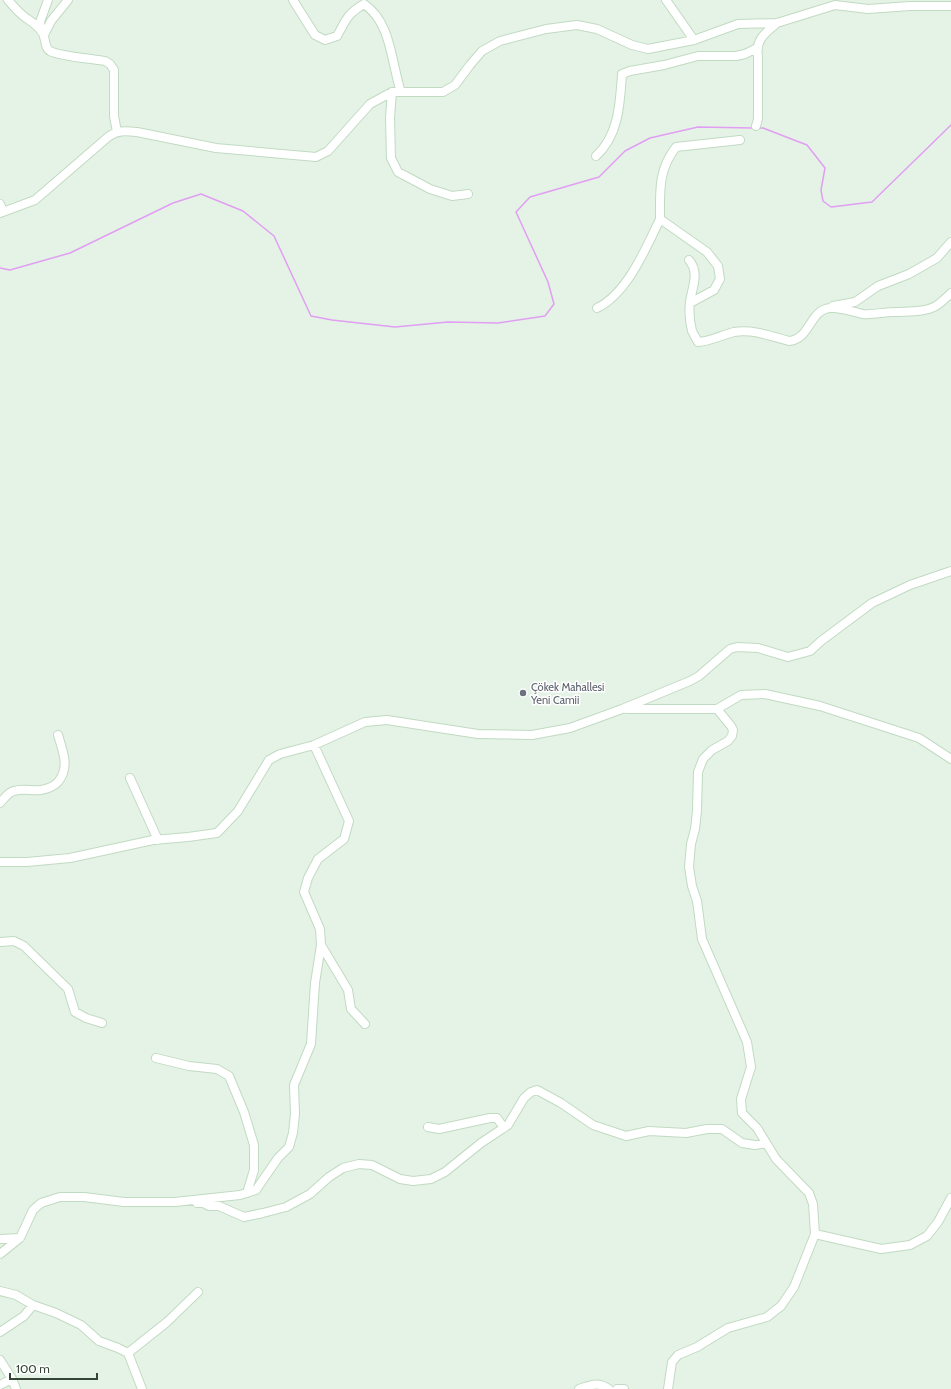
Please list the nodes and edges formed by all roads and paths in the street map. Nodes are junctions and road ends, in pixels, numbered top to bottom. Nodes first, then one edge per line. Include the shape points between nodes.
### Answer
1 (8, 0) edge
2 (48, 0) edge
3 (68, 0) edge
4 (293, 0) edge
5 (666, 0) edge
6 (365, 2) edge
7 (835, 2) edge
8 (951, 6) edge
9 (777, 23) junction
10 (43, 33) junction
11 (694, 40) junction
12 (757, 48) junction
13 (392, 92) junction
14 (401, 92) junction
15 (756, 126) dead end
16 (117, 132) junction
17 (740, 140) dead end
18 (596, 156) dead end
19 (468, 194) dead end
20 (1, 210) edge
21 (660, 219) junction
22 (951, 242) edge
23 (689, 260) dead end
24 (951, 294) edge
25 (690, 303) junction
26 (597, 308) dead end
27 (831, 308) junction
28 (951, 571) edge
29 (622, 709) junction
30 (717, 709) junction
31 (58, 735) dead end
32 (314, 746) junction
33 (951, 759) edge
34 (130, 778) dead end
35 (0, 803) edge
36 (158, 840) junction
37 (0, 862) edge
38 (0, 942) edge
39 (322, 945) junction
40 (102, 1023) dead end
41 (365, 1024) dead end
42 (156, 1058) dead end
43 (428, 1127) dead end
44 (504, 1128) junction
45 (766, 1142) junction
46 (247, 1193) junction
47 (951, 1198) edge
48 (176, 1202) junction
49 (815, 1234) junction
50 (0, 1238) edge
51 (20, 1238) junction
52 (0, 1254) edge
53 (0, 1291) edge
54 (198, 1292) dead end
55 (33, 1305) junction
56 (0, 1332) edge
57 (128, 1353) junction
58 (0, 1360) edge
59 (12, 1379) junction
60 (0, 1385) edge
61 (16, 1389) edge
62 (142, 1389) edge
63 (579, 1389) edge
64 (609, 1389) edge
65 (617, 1389) edge
66 (624, 1389) edge
67 (668, 1389) edge

1 - 10 street
2 - 10 street via 40,22
3 - 10 street
4 - 6 street via 315,35 324,40 337,36 349,15
5 - 11 street
6 - 14 street via 386,34
7 - 8 street via 868,9
7 - 9 street
9 - 11 street via 738,24
9 - 12 street via 764,33
10 - 16 street via 49,51 110,64 114,70 114,116
11 - 14 street via 648,49 632,45 597,29 577,25 546,29 500,41 482,51 455,85 443,92
12 - 15 street
12 - 18 street via 736,56 698,56 622,74 618,115 613,132
13 - 14 street
13 - 16 street via 370,104 328,151 316,157 216,148 125,130
13 - 19 street via 391,158 398,172 444,194
16 - 20 street via 35,200
17 - 21 street via 676,147 668,157 662,175
21 - 25 street via 707,252 718,266 720,280 714,290
21 - 26 street via 632,274 605,304
22 - 27 street via 937,258 909,274 878,286 856,302
23 - 25 street via 693,265 695,278
24 - 27 street via 935,307 918,311 865,314
25 - 27 street via 692,330 698,342 733,332 749,331 795,341 807,330 816,314
28 - 29 street via 910,585 872,603 810,651 788,657 758,648 737,646 690,681
29 - 30 street
29 - 32 street via 570,728 532,735 478,734 387,720 365,722
30 - 33 street via 741,695 765,694 820,706 919,738
30 - 45 street via 731,726 732,736 703,759 698,772 695,828 689,867 702,940 747,1042 751,1067 741,1099 742,1113
31 - 35 street via 65,756 65,767 56,784 43,790 10,792
32 - 36 street via 280,754 269,760 238,811 217,832
32 - 39 street via 349,821 344,839 318,859 304,892 320,928
34 - 36 street
36 - 37 street via 70,858
38 - 40 street via 14,941 24,946 68,990 75,1012
39 - 41 street via 348,990 351,1009
39 - 46 street via 315,983 311,1044 294,1085 295,1114 289,1147 278,1158 256,1190
42 - 46 street via 188,1066 216,1069 228,1076 244,1112 254,1145 254,1170
43 - 44 street via 439,1129 497,1118
44 - 45 street via 514,1117 524,1098 537,1090 593,1125 626,1136 649,1131 686,1133 722,1129 742,1142 755,1145
44 - 48 street via 445,1172 431,1179 400,1179 372,1165 359,1164 343,1168 310,1194 286,1206 244,1217 218,1206
45 - 49 street via 776,1159 809,1193 813,1204
46 - 48 street
47 - 49 street via 928,1236 910,1245 881,1248
48 - 51 street via 60,1198 41,1203 33,1210
49 - 67 street via 794,1287 781,1306 767,1317 728,1328 697,1347 678,1354 672,1362
50 - 51 street
51 - 52 street
53 - 55 street via 16,1295
54 - 57 street via 167,1322
55 - 56 street via 24,1316
55 - 57 street via 82,1325 100,1341
57 - 62 street
58 - 59 street
59 - 60 street
59 - 61 street
63 - 64 street via 602,1384
65 - 66 street

